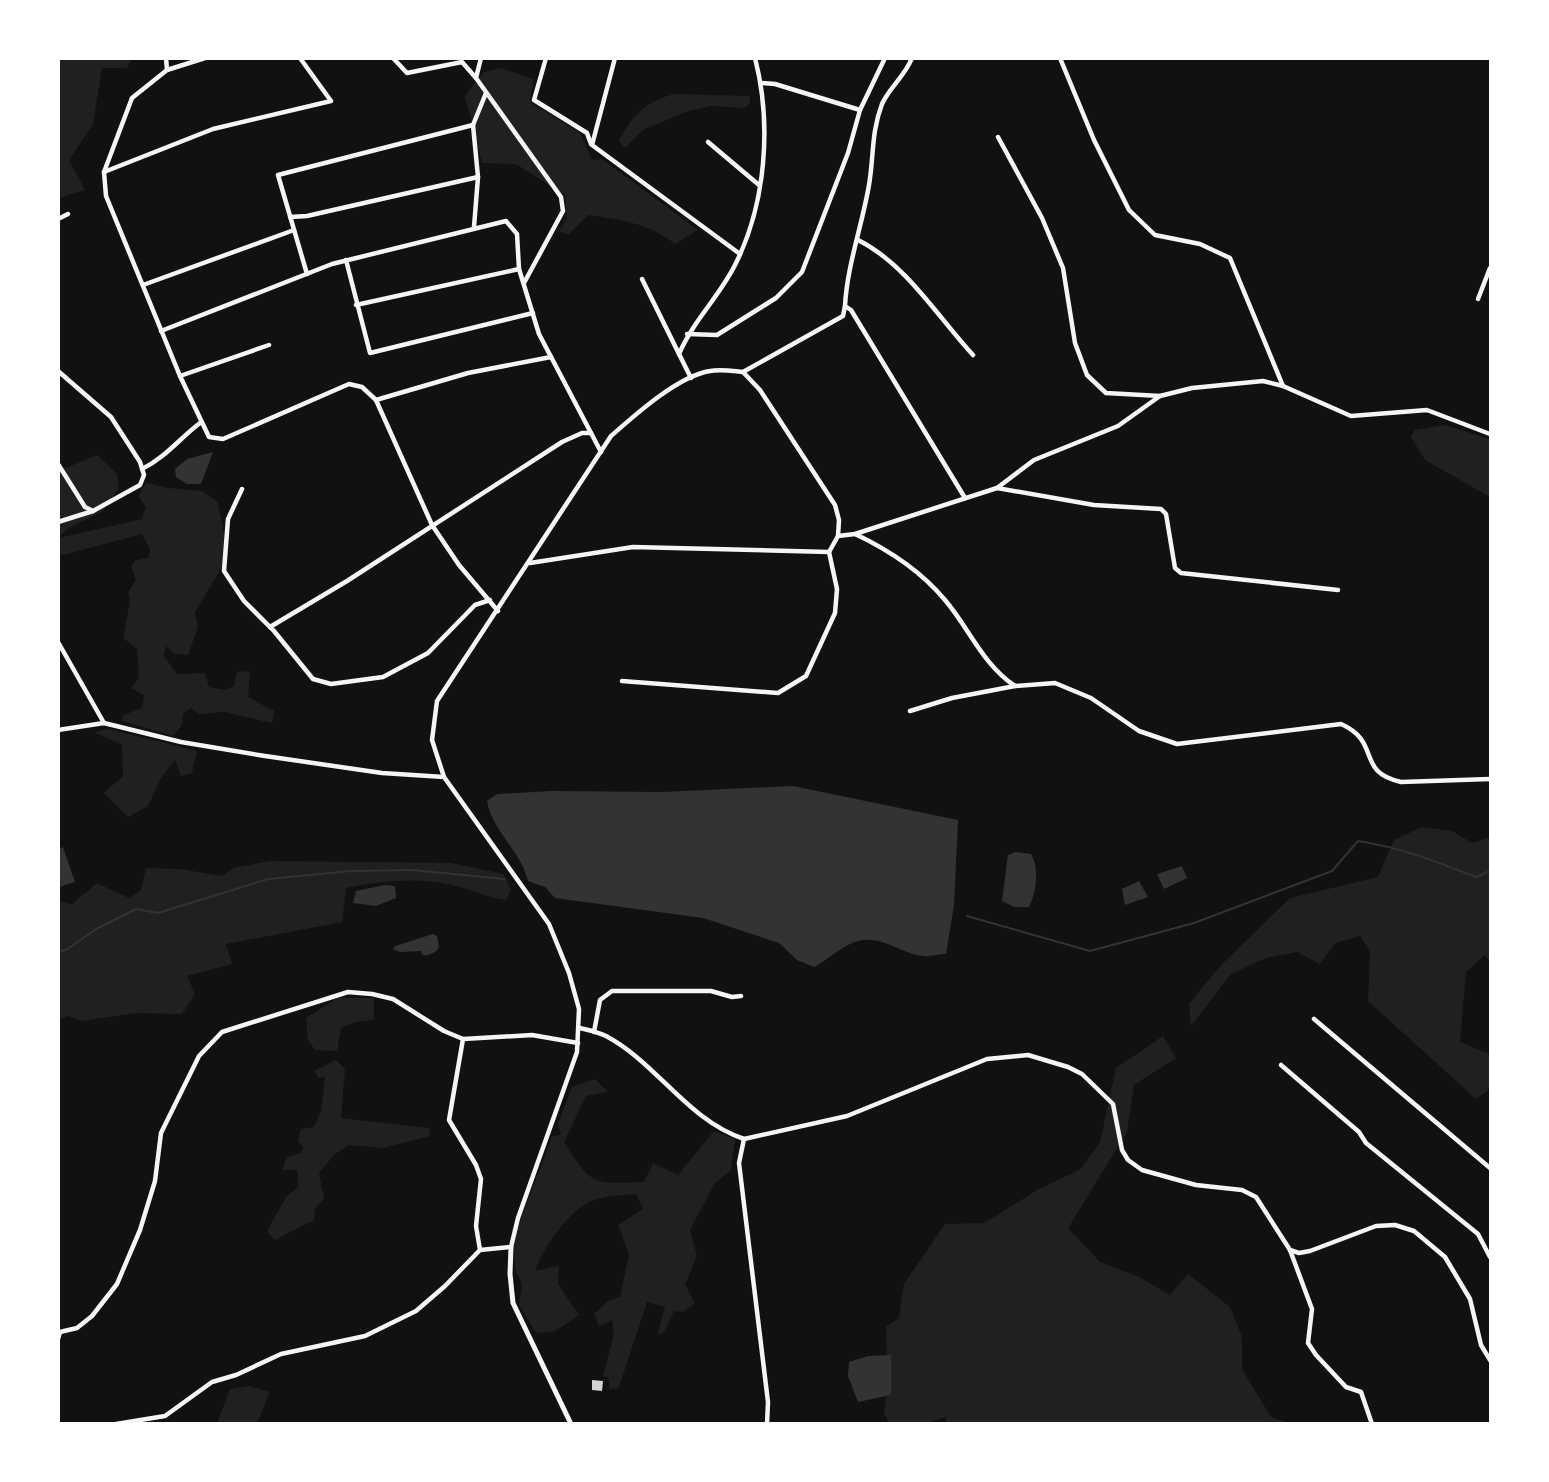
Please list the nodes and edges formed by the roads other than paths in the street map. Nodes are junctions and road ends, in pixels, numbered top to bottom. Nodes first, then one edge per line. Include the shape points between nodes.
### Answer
1 (166, 58) edge
2 (205, 58) edge
3 (300, 58) edge
4 (393, 58) edge
5 (481, 58) edge
6 (546, 58) edge
7 (615, 58) edge
8 (755, 58) edge
9 (885, 58) edge
10 (912, 58) edge
11 (1061, 59) edge
12 (167, 70) junction
13 (476, 78) junction
14 (760, 83) junction
15 (486, 93) junction
16 (860, 110) junction
17 (473, 125) junction
18 (998, 137) dead end
19 (708, 142) dead end
20 (592, 145) junction
21 (104, 172) junction
22 (478, 177) junction
23 (759, 185) junction
24 (68, 214) dead end
25 (290, 217) junction
26 (58, 219) edge
27 (474, 227) junction
28 (294, 230) junction
29 (858, 240) junction
30 (740, 254) junction
31 (346, 260) junction
32 (1491, 268) edge
33 (519, 269) junction
34 (307, 274) junction
35 (642, 279) dead end
36 (524, 284) junction
37 (143, 285) junction
38 (1479, 299) dead end
39 (356, 305) junction
40 (845, 306) junction
41 (533, 314) junction
42 (161, 331) junction
43 (687, 333) junction
44 (269, 345) dead end
45 (679, 354) junction
46 (972, 356) dead end
47 (551, 357) junction
48 (58, 371) edge
49 (743, 372) junction
50 (180, 376) junction
51 (691, 378) junction
52 (1283, 386) junction
53 (1160, 396) junction
54 (376, 400) junction
55 (200, 423) junction
56 (591, 433) junction
57 (1491, 434) edge
58 (601, 452) junction
59 (58, 464) edge
60 (142, 469) junction
61 (997, 488) junction
62 (242, 489) dead end
63 (966, 498) junction
64 (93, 511) junction
65 (58, 522) edge
66 (432, 525) junction
67 (855, 534) junction
68 (838, 536) junction
69 (829, 552) junction
70 (530, 563) junction
71 (1338, 590) dead end
72 (490, 600) junction
73 (498, 610) junction
74 (270, 627) junction
75 (58, 642) edge
76 (622, 681) dead end
77 (1015, 686) junction
78 (910, 711) dead end
79 (104, 723) junction
80 (58, 730) edge
81 (444, 777) junction
82 (1491, 779) edge
83 (741, 996) dead end
84 (1314, 1019) dead end
85 (580, 1028) junction
86 (594, 1032) junction
87 (463, 1039) junction
88 (578, 1043) junction
89 (1281, 1065) dead end
90 (744, 1139) junction
91 (1491, 1168) edge
92 (511, 1247) junction
93 (480, 1250) junction
94 (1290, 1250) junction
95 (1491, 1257) edge
96 (59, 1329) edge
97 (58, 1339) edge
98 (1491, 1360) edge
99 (116, 1424) edge
100 (571, 1424) edge
101 (767, 1424) edge
102 (1372, 1424) edge

1 - 12 street
2 - 12 street
3 - 21 street via 331,101 213,129
4 - 13 street via 407,73 462,63
5 - 13 street
6 - 20 street via 534,100 587,133
7 - 20 street
8 - 14 street
9 - 16 street
10 - 29 street via 883,102 872,136 870,182
11 - 52 street via 1094,140 1129,210 1155,235 1200,244 1230,258
12 - 21 street via 132,98
13 - 15 street
14 - 16 street
14 - 23 street via 764,160
15 - 17 street
15 - 36 street via 561,197 563,211
16 - 43 street via 848,153 802,272 776,298 717,335
17 - 22 street
17 - 25 street via 278,175
18 - 53 street via 1042,218 1063,268 1075,343 1087,375 1106,393
19 - 23 street
20 - 30 street
21 - 37 street via 106,196
22 - 25 street
22 - 27 street
23 - 30 street via 750,231
24 - 26 street
25 - 28 street
27 - 31 street
27 - 33 street via 506,220 517,234
28 - 34 street
28 - 37 street
29 - 40 street via 846,283
29 - 46 street via 912,283
30 - 43 street
31 - 34 street
31 - 39 street
32 - 38 street
33 - 36 street
33 - 39 street
34 - 42 street
35 - 45 street
36 - 41 street
37 - 42 street
39 - 41 street via 370,353
40 - 49 street via 843,316
40 - 63 street
41 - 47 street
42 - 50 street
43 - 45 street
44 - 50 street
45 - 51 street
47 - 54 street via 468,373
47 - 56 street
48 - 60 street via 111,417
49 - 51 street via 711,370
49 - 68 street via 760,390 835,505
50 - 55 street
51 - 58 street via 646,405 611,436
52 - 53 street via 1263,381 1192,388
52 - 57 street via 1351,416 1428,410
53 - 61 street via 1118,426 1034,460
54 - 55 street via 362,387 349,384 223,440 209,438
54 - 66 street
55 - 60 street via 159,460
56 - 58 street
56 - 66 street via 562,442
58 - 70 street
59 - 64 street via 85,507
60 - 64 street via 140,485
61 - 63 street
61 - 71 street via 1094,505 1161,509 1166,514 1175,568 1181,573
62 - 74 street via 228,519 224,571 244,601
63 - 67 street
64 - 65 street
66 - 72 street via 459,565
66 - 74 street
67 - 68 street
67 - 77 street via 911,567 944,600 985,658
68 - 69 street
69 - 70 street via 633,548
69 - 76 street via 837,589 835,613 806,676 778,693
70 - 73 street
72 - 73 street
72 - 74 street via 475,605 428,653 383,677 330,684 313,679
73 - 81 street via 437,701 432,740
75 - 79 street
77 - 78 street
77 - 82 street via 1054,683 1092,698 1139,731 1177,744 1341,724 1364,739 1374,770 1390,780 1401,783
79 - 80 street
79 - 81 street via 180,742 255,754 382,773
81 - 85 street via 549,924 575,990
83 - 86 street via 711,991 612,991 600,1000
84 - 91 street
85 - 86 street
85 - 88 street
86 - 90 street via 645,1064 699,1114
87 - 88 street via 532,1035
87 - 93 street via 449,1120 481,1179 476,1226
87 - 96 street via 393,999 348,992 222,1032 199,1056 161,1133 156,1181 117,1284 92,1316 77,1328
88 - 92 street
89 - 95 street via 1359,1132 1366,1143 1478,1234
90 - 94 street via 847,1116 987,1059 1041,1057 1082,1074 1113,1104 1122,1150 1128,1160 1142,1170 1196,1185 1250,1193
90 - 101 street via 739,1162 768,1402
92 - 93 street
92 - 100 street via 513,1303
93 - 99 street via 416,1311 365,1336 281,1354 212,1382 165,1416
94 - 98 street via 1310,1251 1376,1226 1395,1225 1414,1231 1450,1265 1470,1299 1480,1345
94 - 102 street via 1312,1309 1308,1342 1346,1387 1361,1392
96 - 97 street

